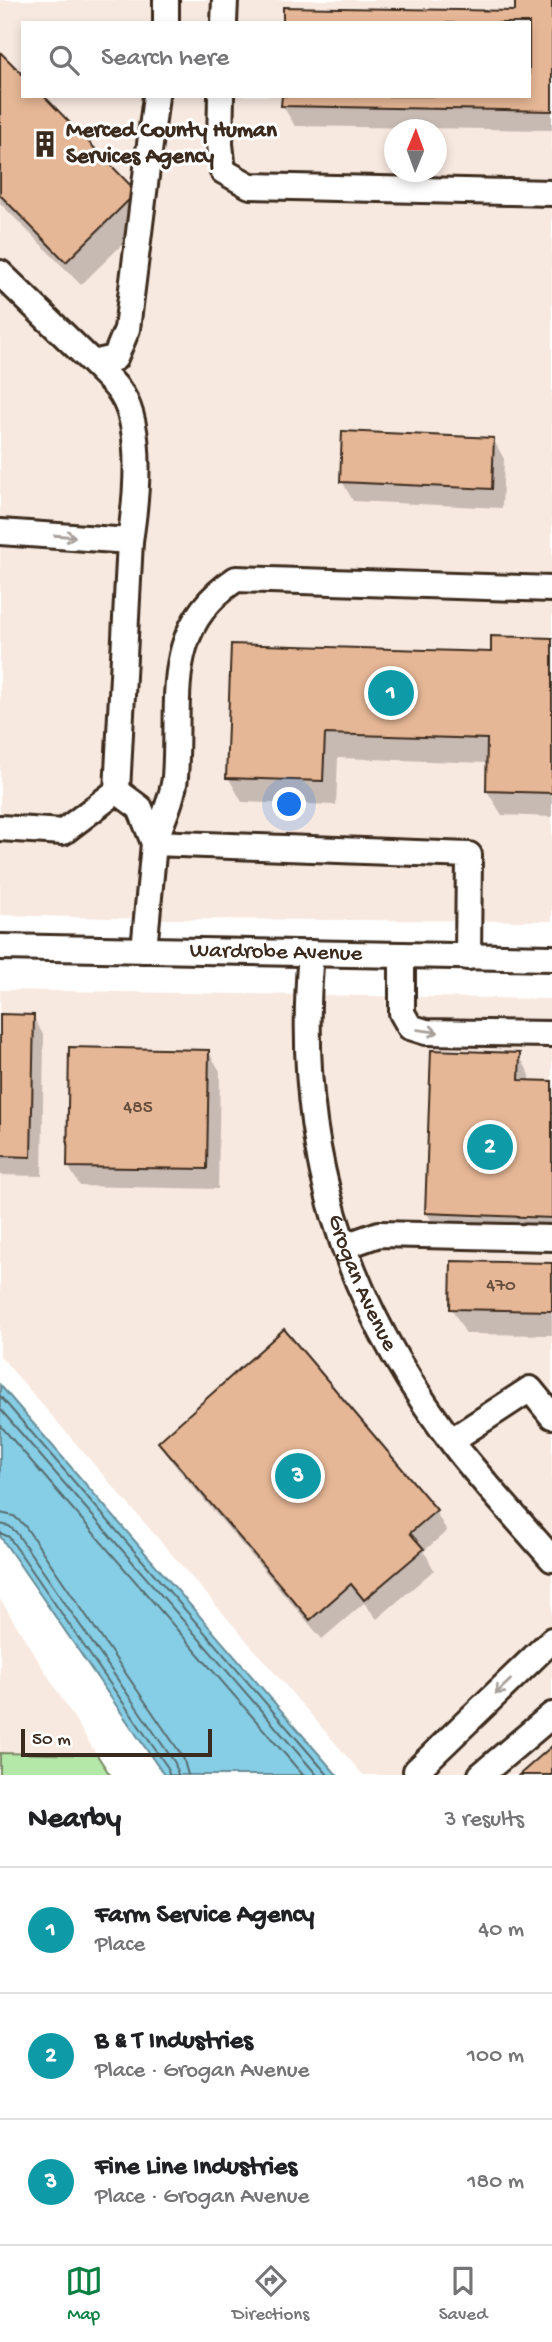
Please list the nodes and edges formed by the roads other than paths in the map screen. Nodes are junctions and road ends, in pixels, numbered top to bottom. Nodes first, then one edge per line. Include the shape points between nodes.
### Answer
1 (166, 0) edge
2 (225, 0) edge
3 (166, 21) edge
4 (224, 21) edge
5 (156, 98) edge
6 (221, 98) edge
7 (552, 193) edge
8 (0, 272) edge
9 (93, 363) junction
10 (0, 531) edge
11 (130, 541) junction
12 (552, 589) edge
13 (117, 790) junction
14 (0, 828) edge
15 (154, 843) junction
16 (0, 947) edge
17 (144, 950) junction
18 (311, 953) junction
19 (402, 955) junction
20 (468, 957) junction
21 (552, 958) edge
22 (552, 1034) edge
23 (552, 1238) edge
24 (345, 1247) junction
25 (552, 1416) edge
26 (452, 1440) junction
27 (552, 1559) edge
28 (552, 1640) edge
29 (552, 1714) edge
30 (419, 1775) edge
31 (481, 1775) edge

1 - 3 street
2 - 4 street
5 - 9 street via 127,329 115,358
6 - 7 street via 223,171 250,186
8 - 9 street
9 - 11 street via 122,395 134,427 135,509
10 -> 11 street
11 - 13 street
12 - 15 street via 236,579 213,594 192,622 178,671 175,780
13 - 14 street via 62,832
13 - 15 street via 140,808
15 - 17 street
15 - 20 street via 469,855
16 - 17 street, Wardrobe Avenue
17 - 18 street, Wardrobe Avenue
18 - 19 street, Wardrobe Avenue
18 - 24 street, Grogan Avenue via 306,1048 312,1121 326,1192
19 - 20 street, Wardrobe Avenue
19 -> 22 street via 402,1013 410,1027 426,1032
20 - 21 street, Wardrobe Avenue
23 - 24 street via 379,1234
24 - 26 street, Grogan Avenue via 397,1362
25 - 26 street via 530,1389
26 - 27 street, Grogan Avenue
28 -> 30 street via 416,1770
29 - 31 street

